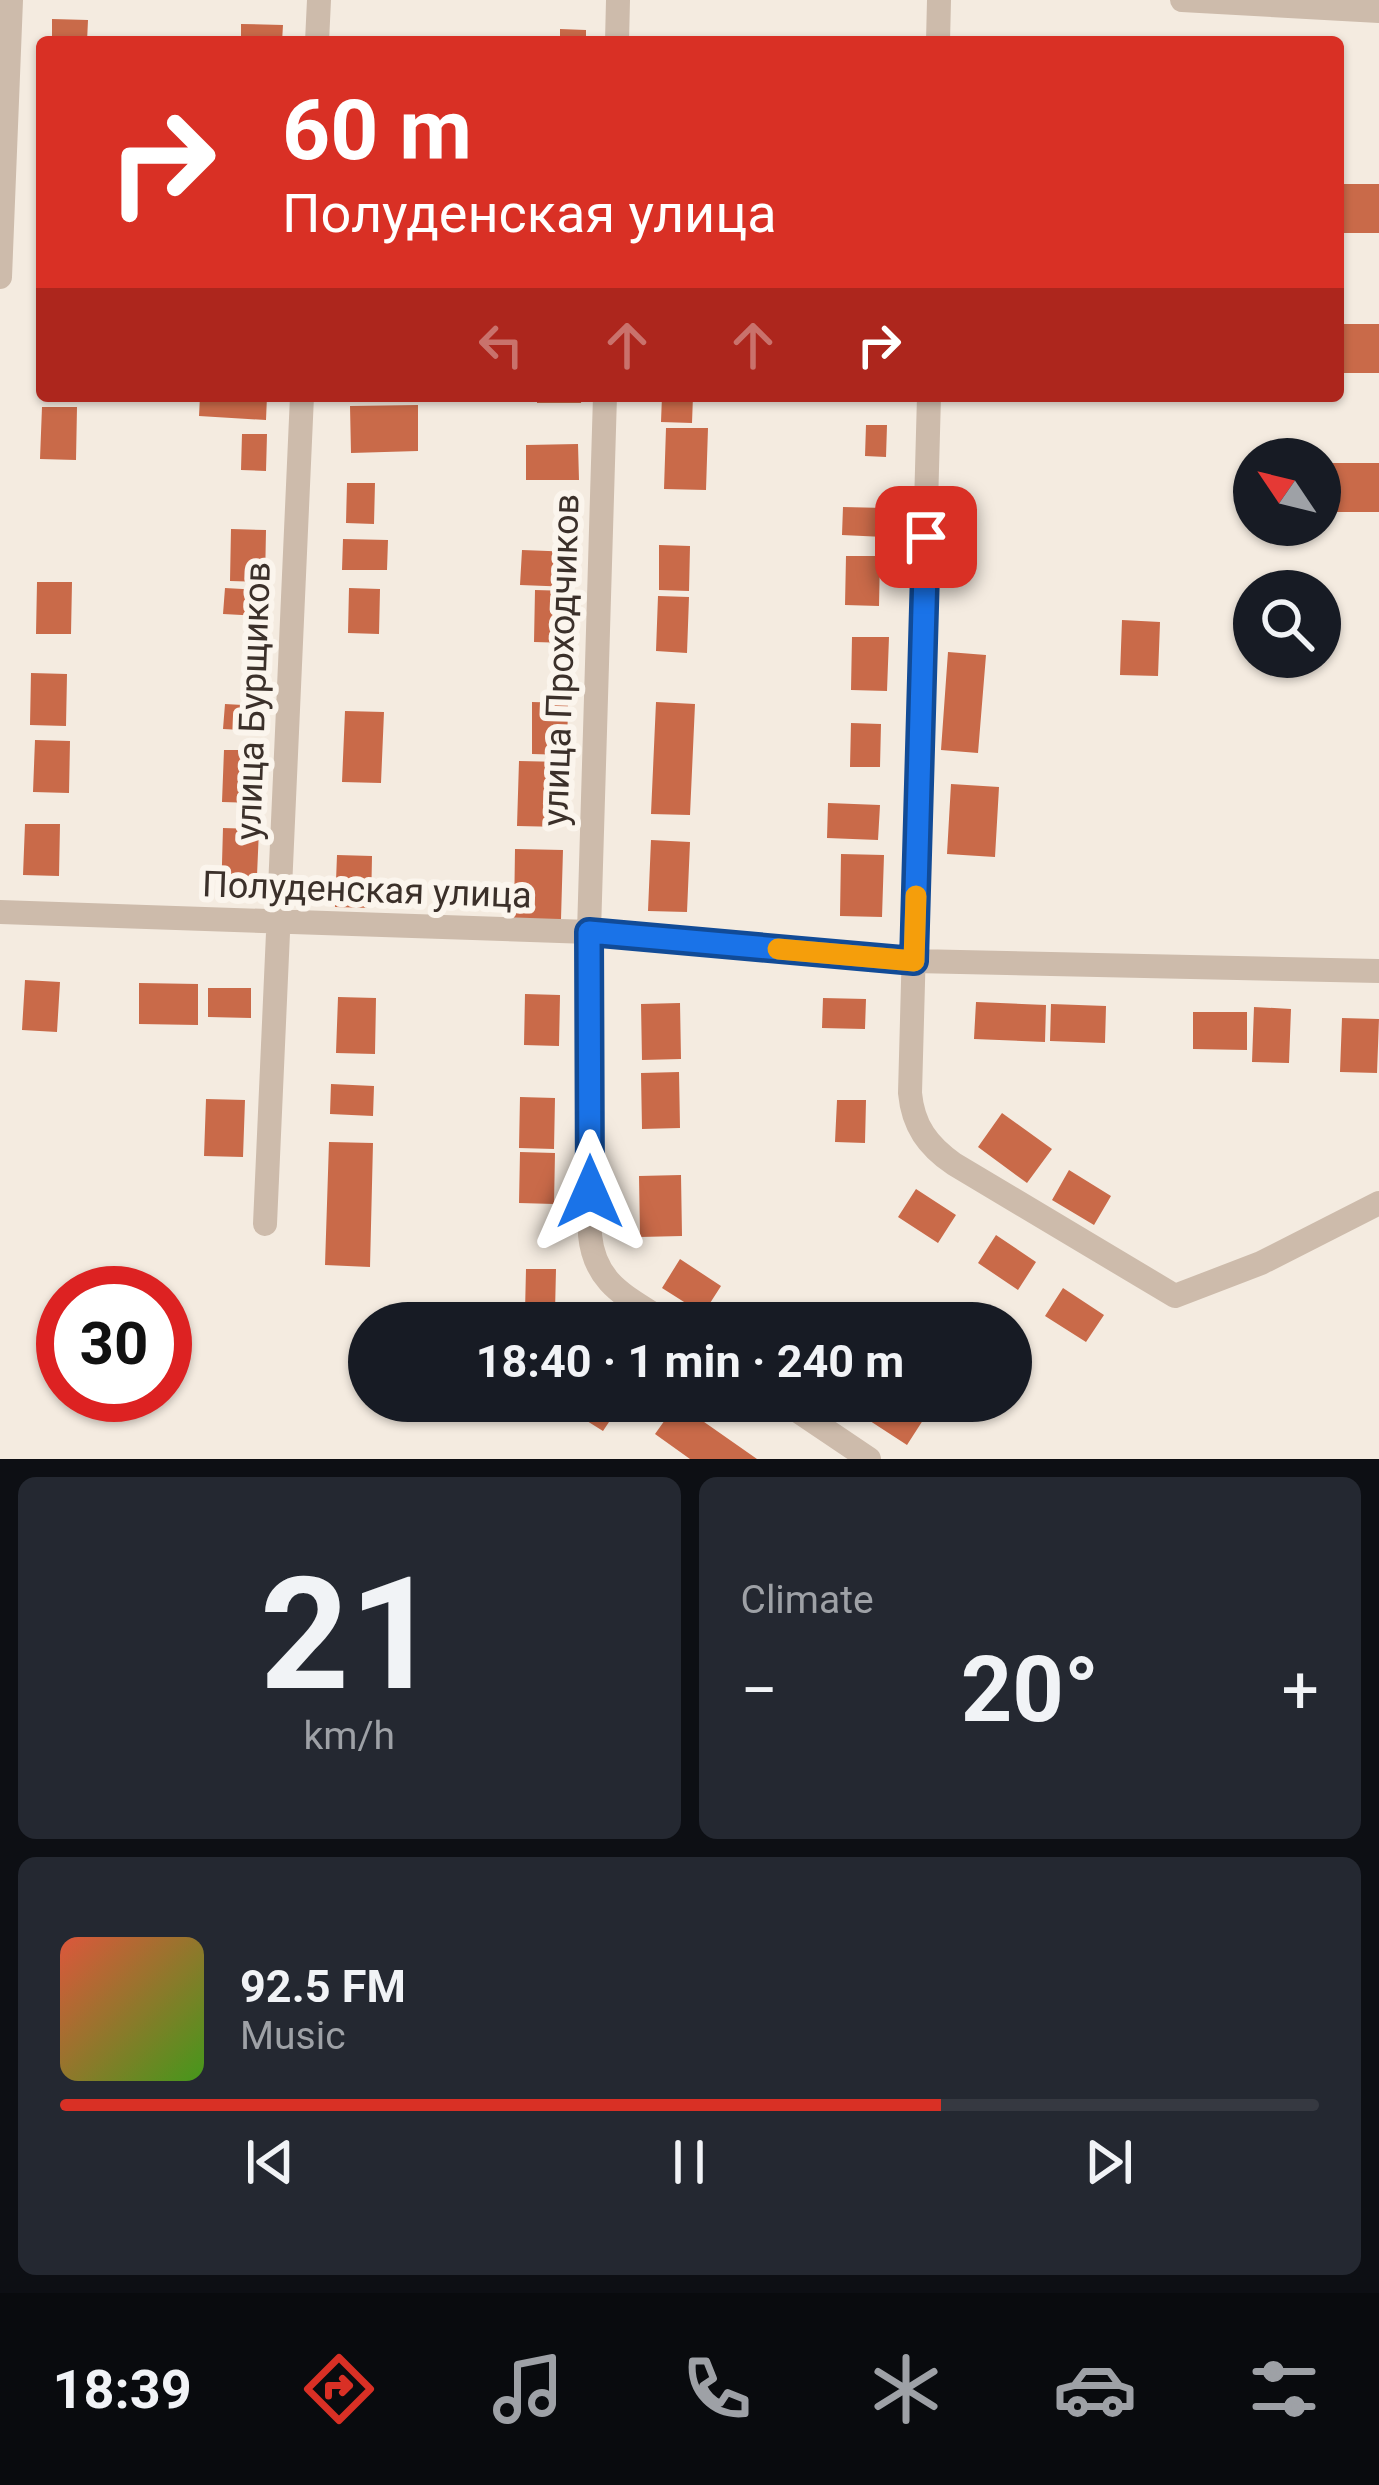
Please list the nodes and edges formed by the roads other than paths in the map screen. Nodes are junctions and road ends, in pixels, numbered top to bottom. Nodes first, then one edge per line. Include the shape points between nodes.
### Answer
1 (11, 0) edge
2 (319, 0) edge
3 (618, 0) edge
4 (940, 0) edge
5 (1182, 0) edge
6 (1379, 11) edge
7 (317, 36) edge
8 (616, 36) edge
9 (938, 36) edge
10 (0, 277) edge
11 (302, 402) edge
12 (605, 402) edge
13 (929, 402) edge
14 (0, 912) edge
15 (280, 924) junction
16 (589, 932) junction
17 (914, 961) junction
18 (1379, 971) edge
19 (1379, 1203) edge
20 (265, 1224) dead end
21 (636, 1302) edge
22 (814, 1422) edge
23 (869, 1459) edge

1 - 10 street
2 - 7 street
3 - 8 street
4 - 9 street
5 - 6 street
11 - 15 street, улица Бурщиков
12 - 16 street, улица Проходчиков
13 - 17 street
14 - 15 street, Полуденская улица
15 - 16 street, Полуденская улица
15 - 20 street, улица Бурщиков
16 - 17 street, Полуденская улица
16 - 21 street, улица Проходчиков via 590,1235 594,1264
17 - 18 street, Полуденская улица
17 - 19 street via 910,1094 925,1138 1174,1296
22 - 23 street

